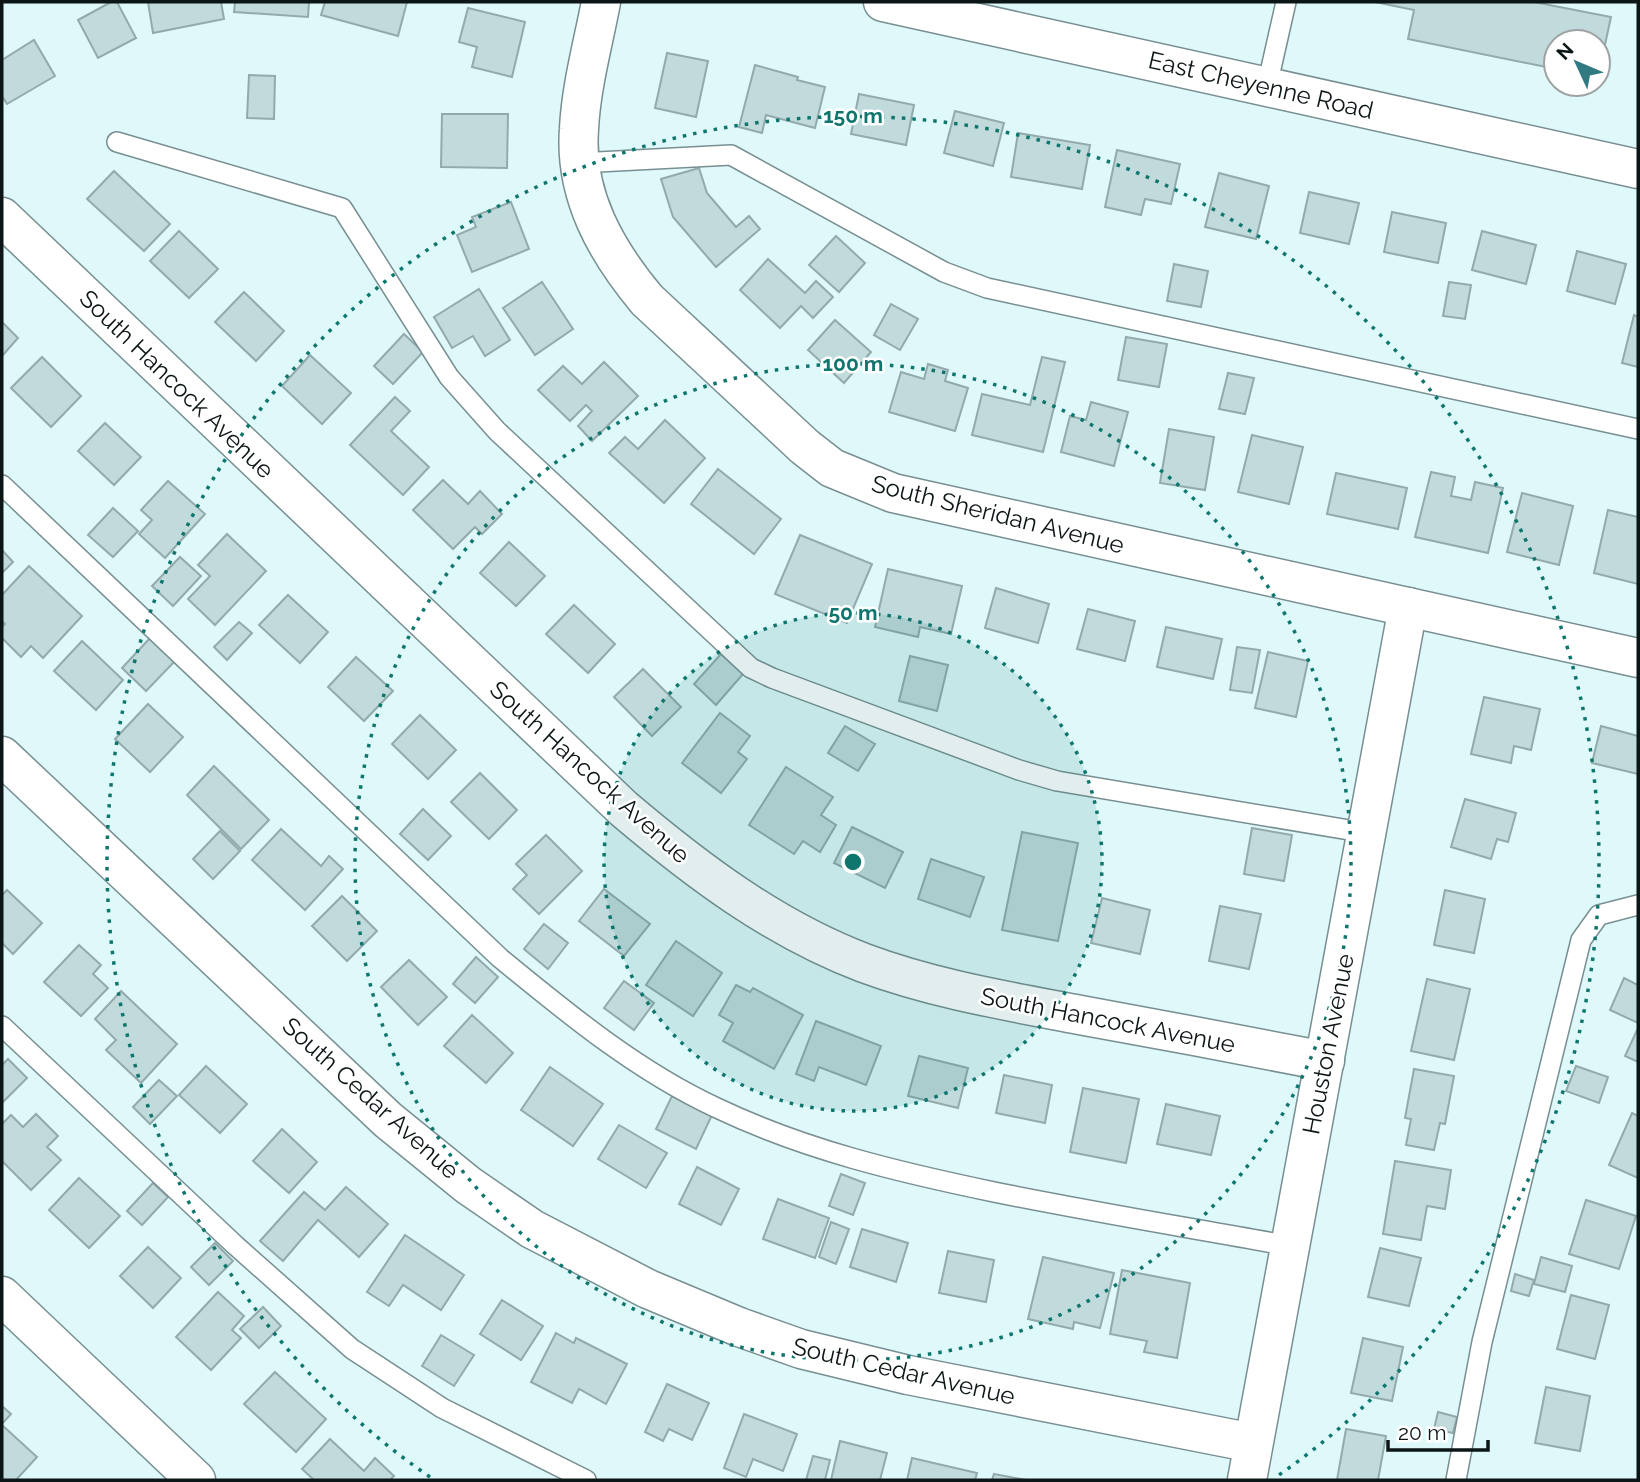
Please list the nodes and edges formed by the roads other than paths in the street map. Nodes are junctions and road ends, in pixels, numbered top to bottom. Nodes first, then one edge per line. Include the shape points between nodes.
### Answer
1 (601, 2) edge
2 (883, 2) edge
3 (1286, 2) edge
4 (965, 10) edge
5 (1266, 86) junction
6 (117, 142) dead end
7 (579, 163) junction
8 (1638, 169) edge
9 (2, 217) edge
10 (1638, 429) edge
11 (2, 485) edge
12 (1408, 607) junction
13 (1638, 658) edge
14 (2, 756) edge
15 (1367, 833) junction
16 (1638, 905) edge
17 (2, 1026) edge
18 (1325, 1061) junction
19 (1290, 1246) junction
20 (2, 1296) edge
21 (1253, 1443) junction
22 (196, 1480) edge
23 (586, 1480) edge
24 (1247, 1480) edge
25 (1456, 1480) edge

1 - 7 street, South Sheridan Avenue via 578,130
2 - 4 street, East Cheyenne Road
3 - 5 lane
4 - 5 street, East Cheyenne Road
5 - 8 street, East Cheyenne Road
6 - 15 lane via 342,208 449,377 497,430 751,667 1057,781
7 - 10 lane via 731,155 944,272 987,288
7 - 12 street, South Sheridan Avenue via 587,200 624,273 832,468 893,493
9 - 18 street, South Hancock Avenue via 624,809 712,879 769,916 862,962 907,977 981,996
11 - 19 lane via 500,958 554,1003 653,1072 714,1107 834,1154 1039,1201
12 - 13 street, South Sheridan Avenue
12 - 15 street, Houston Avenue
14 - 21 street, South Cedar Avenue via 388,1120 468,1185 532,1229 648,1289 801,1349 908,1376
15 - 18 street, Houston Avenue
16 - 25 lane via 1599,915 1581,940 1482,1342
17 - 23 lane via 352,1349 442,1408
18 - 19 street, Houston Avenue
19 - 21 street, Houston Avenue
20 - 22 street
21 - 24 street, Houston Avenue

